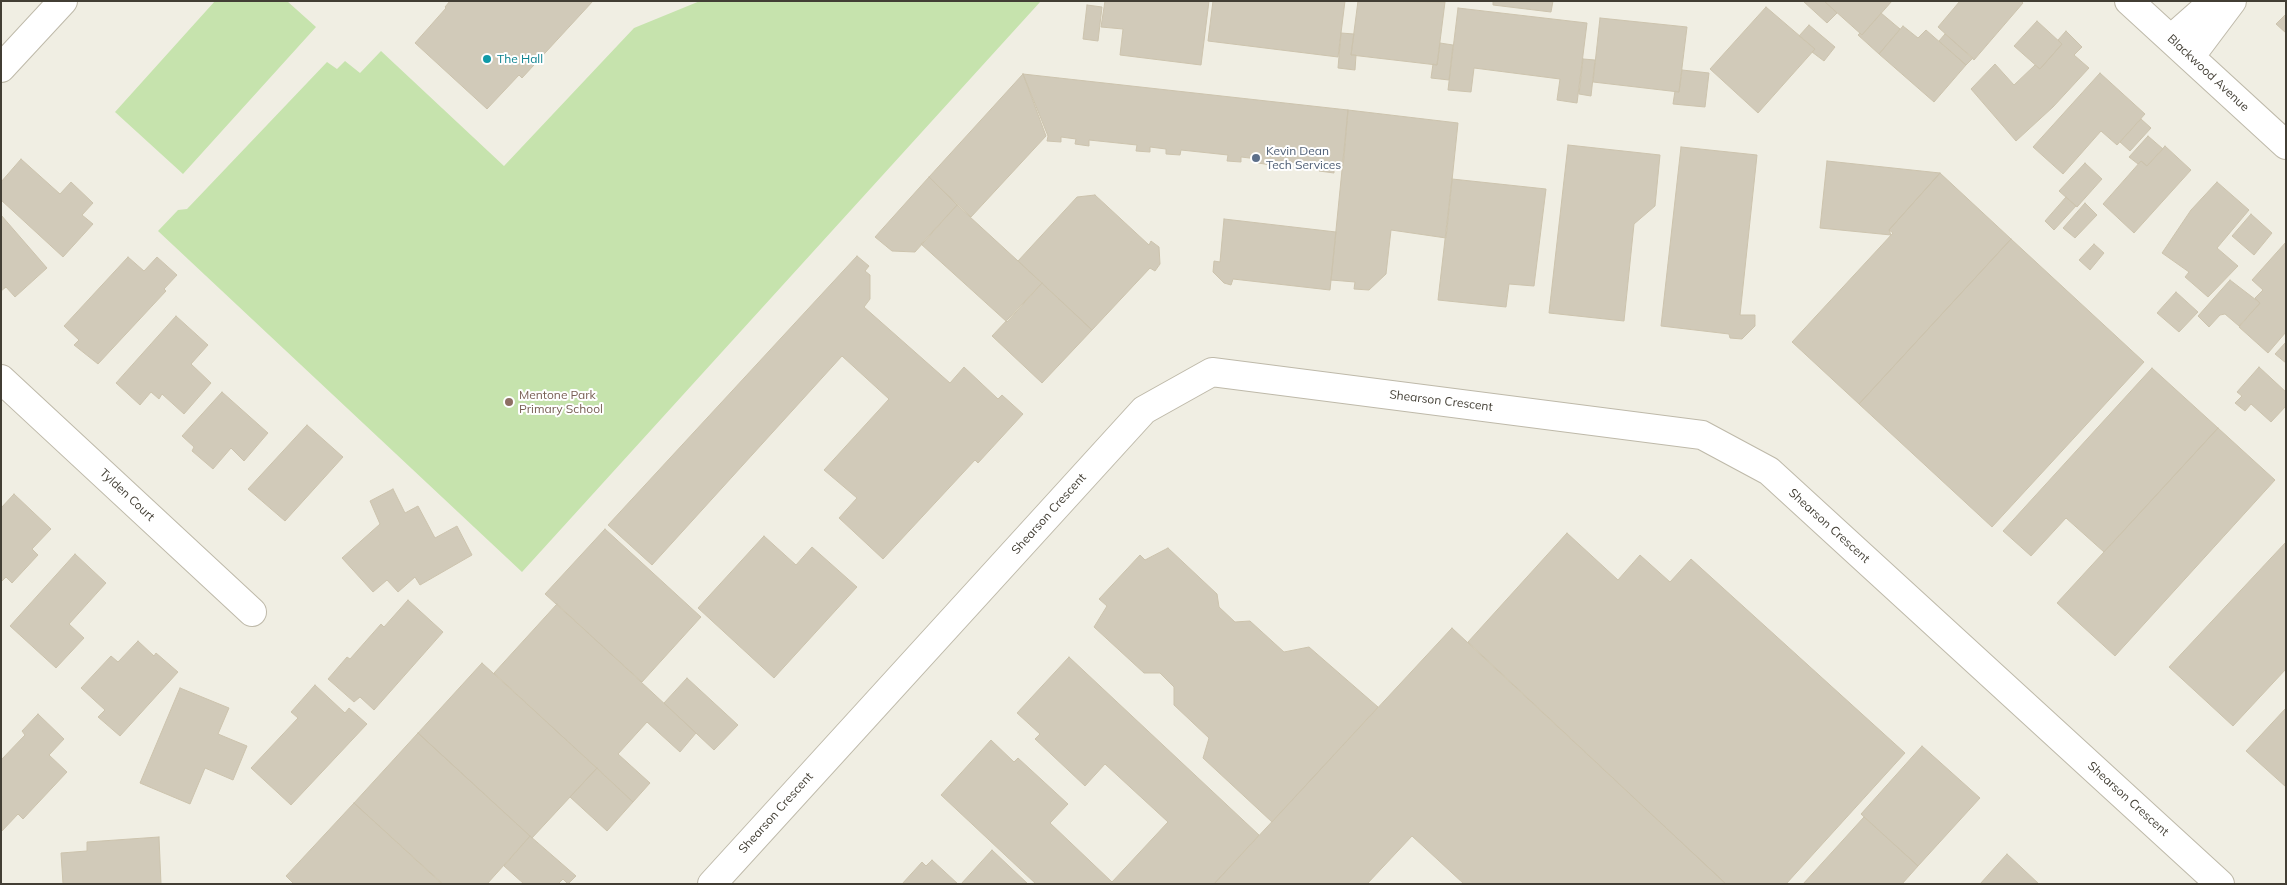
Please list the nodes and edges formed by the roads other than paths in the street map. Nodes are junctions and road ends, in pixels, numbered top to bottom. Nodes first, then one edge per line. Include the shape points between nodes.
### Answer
1 (63, 1) edge
2 (2129, 1) edge
3 (2214, 1) edge
4 (2232, 1) edge
5 (2180, 48) junction
6 (1, 68) edge
7 (2286, 145) edge
8 (1, 379) edge
9 (252, 612) dead end
10 (712, 884) edge
11 (2220, 884) edge

1 - 6 street
2 - 5 street, Blackwood Avenue
3 - 5 street
4 - 5 street
5 - 7 street, Blackwood Avenue
8 - 9 street, Tylden Court
10 - 11 street, Shearson Crescent via 1144,410 1212,372 1702,435 1769,471

